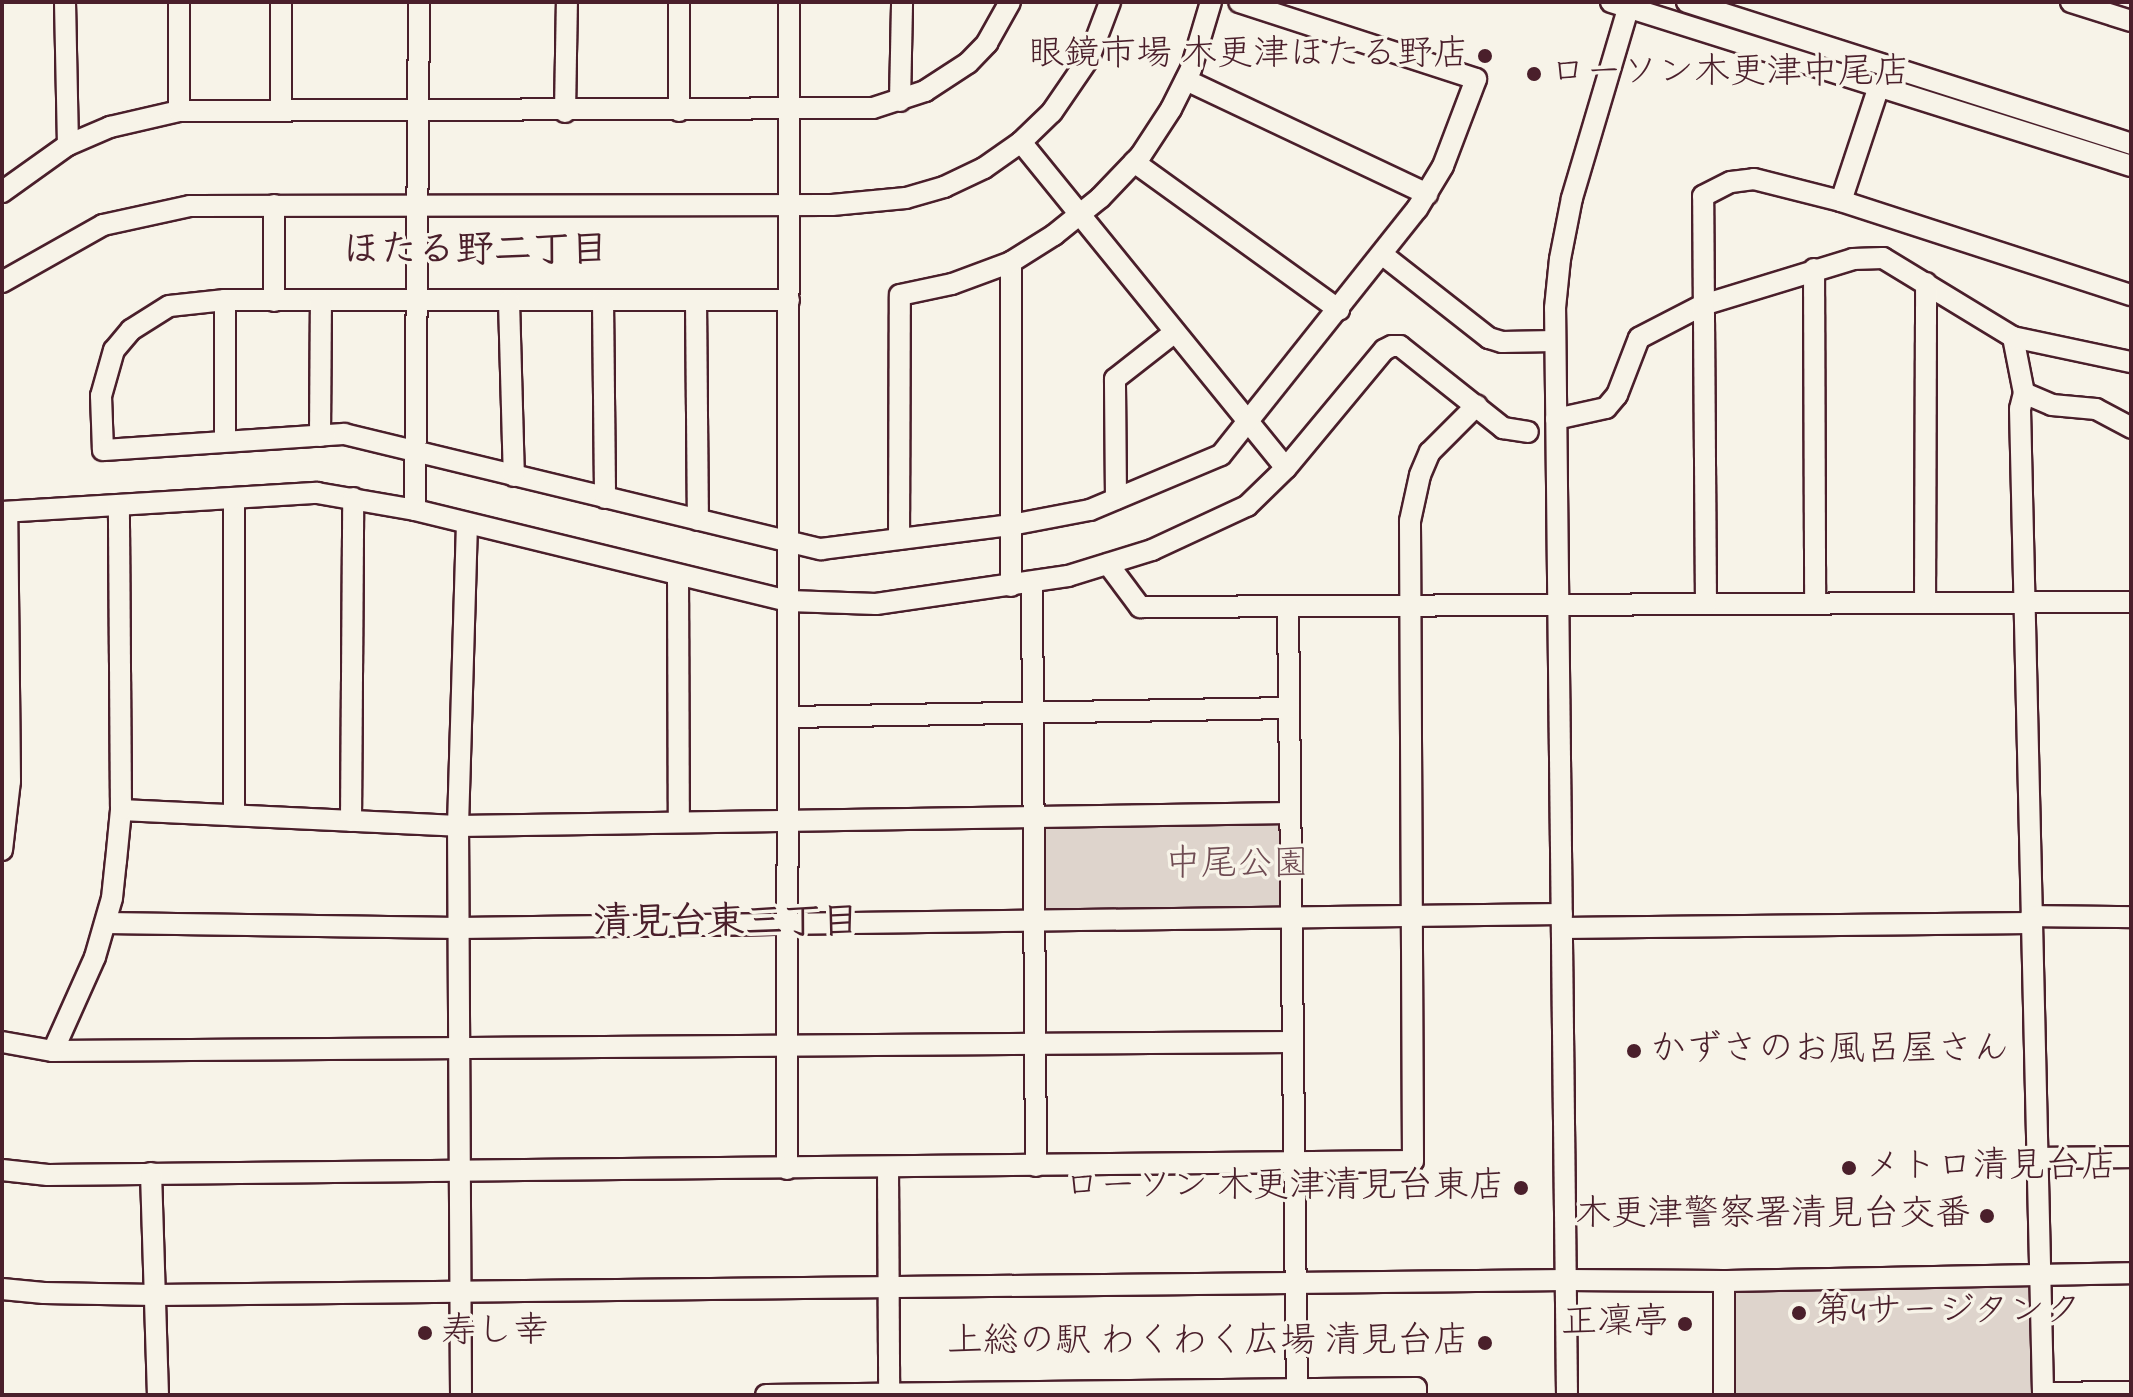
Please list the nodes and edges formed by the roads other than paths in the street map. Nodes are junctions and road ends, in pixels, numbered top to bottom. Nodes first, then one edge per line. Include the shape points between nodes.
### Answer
1 (65, 2) edge
2 (179, 2) edge
3 (281, 2) edge
4 (419, 2) edge
5 (567, 2) edge
6 (679, 2) edge
7 (789, 2) edge
8 (902, 2) edge
9 (1010, 2) edge
10 (1110, 2) edge
11 (1211, 2) edge
12 (1239, 2) edge
13 (1687, 2) edge
14 (2071, 2) edge
15 (1623, 4) edge
16 (2131, 21) edge
17 (1186, 80) junction
18 (1879, 86) junction
19 (900, 101) junction
20 (179, 111) junction
21 (281, 111) junction
22 (418, 111) junction
23 (679, 111) junction
24 (789, 111) junction
25 (565, 112) junction
26 (1021, 142) junction
27 (2131, 144) edge
28 (68, 145) junction
29 (1134, 162) junction
30 (2131, 166) edge
31 (2, 192) edge
32 (1427, 194) junction
33 (1841, 201) junction
34 (789, 204) junction
35 (274, 205) junction
36 (417, 207) junction
37 (1081, 215) junction
38 (1383, 255) junction
39 (1011, 262) junction
40 (1814, 269) junction
41 (2, 282) edge
42 (1926, 283) junction
43 (2131, 295) edge
44 (225, 300) junction
45 (696, 300) junction
46 (789, 300) junction
47 (274, 301) junction
48 (321, 301) junction
49 (417, 301) junction
50 (509, 301) junction
51 (603, 301) junction
52 (1703, 305) junction
53 (1339, 310) junction
54 (1175, 332) junction
55 (2013, 337) junction
56 (1555, 341) junction
57 (2131, 362) edge
58 (2024, 393) junction
59 (1477, 405) junction
60 (1556, 419) junction
61 (1249, 422) junction
62 (2131, 428) edge
63 (1528, 432) dead end
64 (320, 436) junction
65 (225, 441) junction
66 (416, 453) junction
67 (1286, 468) junction
68 (514, 476) junction
69 (234, 498) junction
70 (353, 498) junction
71 (605, 498) junction
72 (1116, 499) junction
73 (119, 505) junction
74 (415, 510) junction
75 (5, 512) edge
76 (698, 520) junction
77 (467, 523) junction
78 (1011, 525) junction
79 (899, 539) junction
80 (789, 541) junction
81 (1108, 564) junction
82 (678, 575) junction
83 (1032, 583) junction
84 (1011, 586) junction
85 (789, 601) junction
86 (2131, 602) edge
87 (1558, 603) junction
88 (1925, 603) junction
89 (2027, 603) junction
90 (1706, 604) junction
91 (1815, 604) junction
92 (1412, 605) junction
93 (1288, 607) junction
94 (6, 629) edge
95 (1289, 708) junction
96 (1031, 713) junction
97 (789, 717) junction
98 (121, 810) junction
99 (1290, 813) junction
100 (234, 815) junction
101 (1032, 817) junction
102 (351, 821) junction
103 (788, 821) junction
104 (679, 822) junction
105 (458, 826) junction
106 (2, 850) edge
107 (1412, 916) junction
108 (2131, 917) edge
109 (1291, 918) junction
110 (2031, 920) junction
111 (1033, 921) junction
112 (1562, 921) junction
113 (106, 923) junction
114 (788, 924) junction
115 (459, 928) junction
116 (2, 1042) edge
117 (1292, 1042) junction
118 (1035, 1044) junction
119 (788, 1046) junction
120 (459, 1049) junction
121 (53, 1051) junction
122 (2131, 1157) edge
123 (2038, 1158) junction
124 (1293, 1163) junction
125 (1036, 1166) junction
126 (888, 1168) junction
127 (787, 1169) junction
128 (2, 1170) edge
129 (460, 1171) junction
130 (151, 1173) junction
131 (2131, 1273) edge
132 (2042, 1274) junction
133 (1566, 1280) junction
134 (1724, 1281) junction
135 (1295, 1283) junction
136 (889, 1287) junction
137 (2, 1289) edge
138 (461, 1292) junction
139 (155, 1295) junction
140 (1297, 1391) edge
141 (1346, 1391) edge
142 (1197, 1392) edge
143 (2131, 1392) edge
144 (889, 1393) edge
145 (1095, 1393) edge
146 (2043, 1394) edge
147 (158, 1395) edge
148 (461, 1395) edge
149 (766, 1395) edge
150 (787, 1395) edge
151 (1416, 1395) edge
152 (1567, 1395) edge
153 (1724, 1395) edge

1 - 28 street
2 - 20 street
3 - 21 street
4 - 22 street
5 - 25 street
6 - 23 street
7 - 24 street
8 - 19 street
9 - 19 street via 987,43 968,63 948,79
10 - 26 street via 1100,35 1074,84
11 - 17 street
12 - 32 street via 1476,79
13 - 27 street
14 - 16 street
15 - 18 street
15 - 56 street via 1572,198 1557,280
17 - 29 street via 1158,132
17 - 32 street
18 - 30 street
18 - 33 street
19 - 24 street via 849,110
20 - 21 street
20 - 28 street via 110,127
21 - 22 street
22 - 25 street
22 - 36 street
23 - 24 street
23 - 25 street
24 - 34 street
26 - 34 street via 984,168 906,198
26 - 37 street
28 - 31 street
29 - 37 street
29 - 53 street
32 - 38 street
33 - 43 street
33 - 52 street via 1754,179 1731,182 1703,196
34 - 36 street
34 - 46 street
35 - 36 street
35 - 41 street via 190,206 130,217 80,235
35 - 47 street
36 - 49 street
37 - 39 street
37 - 54 street
38 - 53 street
38 - 56 street via 1489,338
39 - 78 street
39 - 79 street via 952,284 900,295
40 - 42 street via 1883,258
40 - 52 street
40 - 91 street
42 - 55 street
42 - 88 street
44 - 47 street
44 - 65 street
44 - 65 street via 169,306 148,316 114,350 101,396 103,450
45 - 46 street
45 - 51 street
45 - 76 street
46 - 80 street
47 - 48 street
48 - 49 street
48 - 64 street
49 - 50 street
49 - 66 street
50 - 51 street
50 - 68 street
51 - 71 street
52 - 60 street via 1639,338 1617,395 1606,408
52 - 90 street
53 - 61 street
54 - 61 street
54 - 72 street via 1115,379
55 - 57 street
55 - 58 street
56 - 60 street
58 - 62 street via 2052,405 2096,409
58 - 89 street via 2020,409
59 - 63 street via 1503,428
59 - 67 street via 1400,346 1392,346
59 - 92 street via 1439,441 1420,475 1410,521
60 - 87 street
61 - 67 street
61 - 72 street via 1221,455
64 - 65 street
64 - 66 street via 344,434
66 - 68 street
66 - 74 street
67 - 81 street via 1247,506 1152,550
68 - 71 street
69 - 70 street via 317,493
69 - 73 street
69 - 100 street
70 - 74 street
70 - 102 street
71 - 76 street
72 - 78 street via 1090,510
73 - 75 street
73 - 98 street
74 - 77 street
75 - 94 street
76 - 80 street
77 - 82 street
77 - 105 street
78 - 79 street
78 - 84 street
79 - 80 street via 821,549
80 - 85 street
81 - 83 street
81 - 93 street via 1140,607
82 - 85 street
82 - 104 street
83 - 84 street
83 - 96 street
84 - 85 street via 876,604
85 - 97 street
86 - 89 street
87 - 90 street
87 - 92 street
87 - 112 street
88 - 89 street
88 - 91 street
89 - 110 street
90 - 91 street
92 - 93 street
92 - 107 street
93 - 95 street
94 - 106 street via 10,781
95 - 96 street
95 - 99 street
96 - 97 street
96 - 101 street
97 - 103 street
98 - 100 street
98 - 113 street
99 - 101 street
99 - 109 street
100 - 102 street
101 - 103 street
101 - 111 street
102 - 105 street
103 - 104 street
103 - 114 street
104 - 105 street
105 - 115 street
107 - 109 street
107 - 112 street
107 - 124 street via 1413,1161
108 - 110 street
109 - 111 street
109 - 117 street
110 - 112 street
110 - 123 street
111 - 114 street
111 - 118 street
112 - 133 street
113 - 115 street
113 - 121 street via 82,992
114 - 115 street
114 - 119 street
115 - 120 street
116 - 121 street
117 - 118 street
117 - 124 street
118 - 119 street
118 - 125 street
119 - 120 street
119 - 127 street
120 - 121 street
120 - 129 street
122 - 123 street
123 - 132 street
124 - 125 street
124 - 135 street
125 - 126 street
126 - 127 street
126 - 136 street
127 - 129 street
128 - 130 street via 48,1175
129 - 130 street
129 - 138 street
130 - 139 street
131 - 132 street
132 - 134 street
132 - 146 street
133 - 134 street
133 - 135 street
133 - 152 street
134 - 153 street
135 - 136 street
135 - 140 street
136 - 138 street
136 - 144 street
137 - 139 street
138 - 139 street
138 - 148 street
139 - 147 street
140 - 141 street
140 - 142 street
141 - 151 street via 1416,1388
142 - 145 street
143 - 146 street
144 - 145 street
144 - 150 street
149 - 150 street

